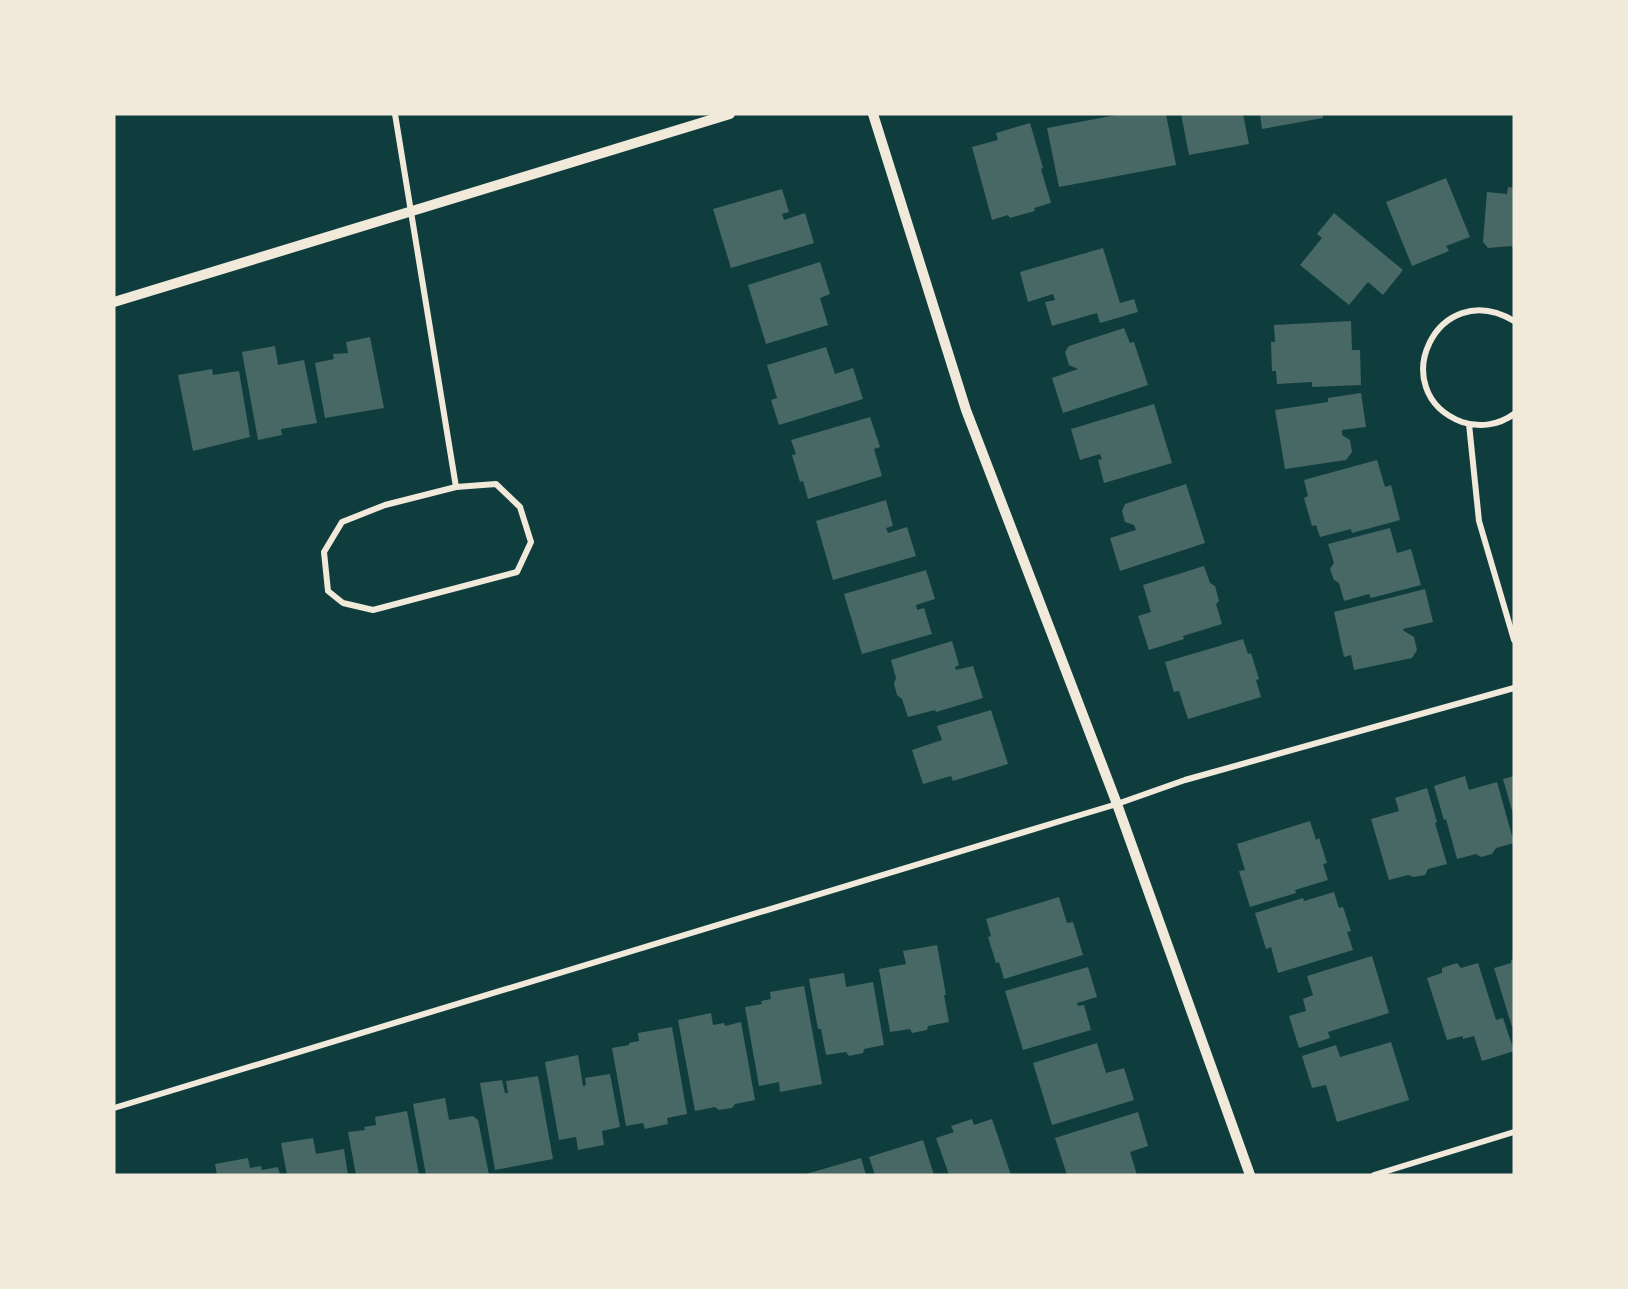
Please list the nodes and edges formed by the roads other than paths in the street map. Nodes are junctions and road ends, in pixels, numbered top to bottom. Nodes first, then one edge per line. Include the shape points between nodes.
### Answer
1 (395, 114) edge
2 (730, 114) edge
3 (873, 114) edge
4 (410, 211) junction
5 (114, 302) edge
6 (1514, 321) edge
7 (1514, 414) edge
8 (1469, 424) junction
9 (456, 487) junction
10 (1514, 640) edge
11 (1514, 688) edge
12 (1117, 804) junction
13 (114, 1108) edge
14 (1514, 1132) edge
15 (1250, 1175) edge
16 (1374, 1175) edge

1 - 4 street
2 - 4 street
3 - 12 street via 966,410
4 - 5 street
4 - 9 street
6 - 8 street via 1483,310 1464,313 1447,321 1434,334 1425,352 1427,389 1452,418
7 - 8 street via 1488,425
8 - 10 street via 1479,521
9 - 9 street via 385,505 342,522 324,552 328,591 343,603 373,610 517,572 531,542 520,507 496,484
11 - 12 street via 1185,780
12 - 13 street
12 - 15 street
14 - 16 street

